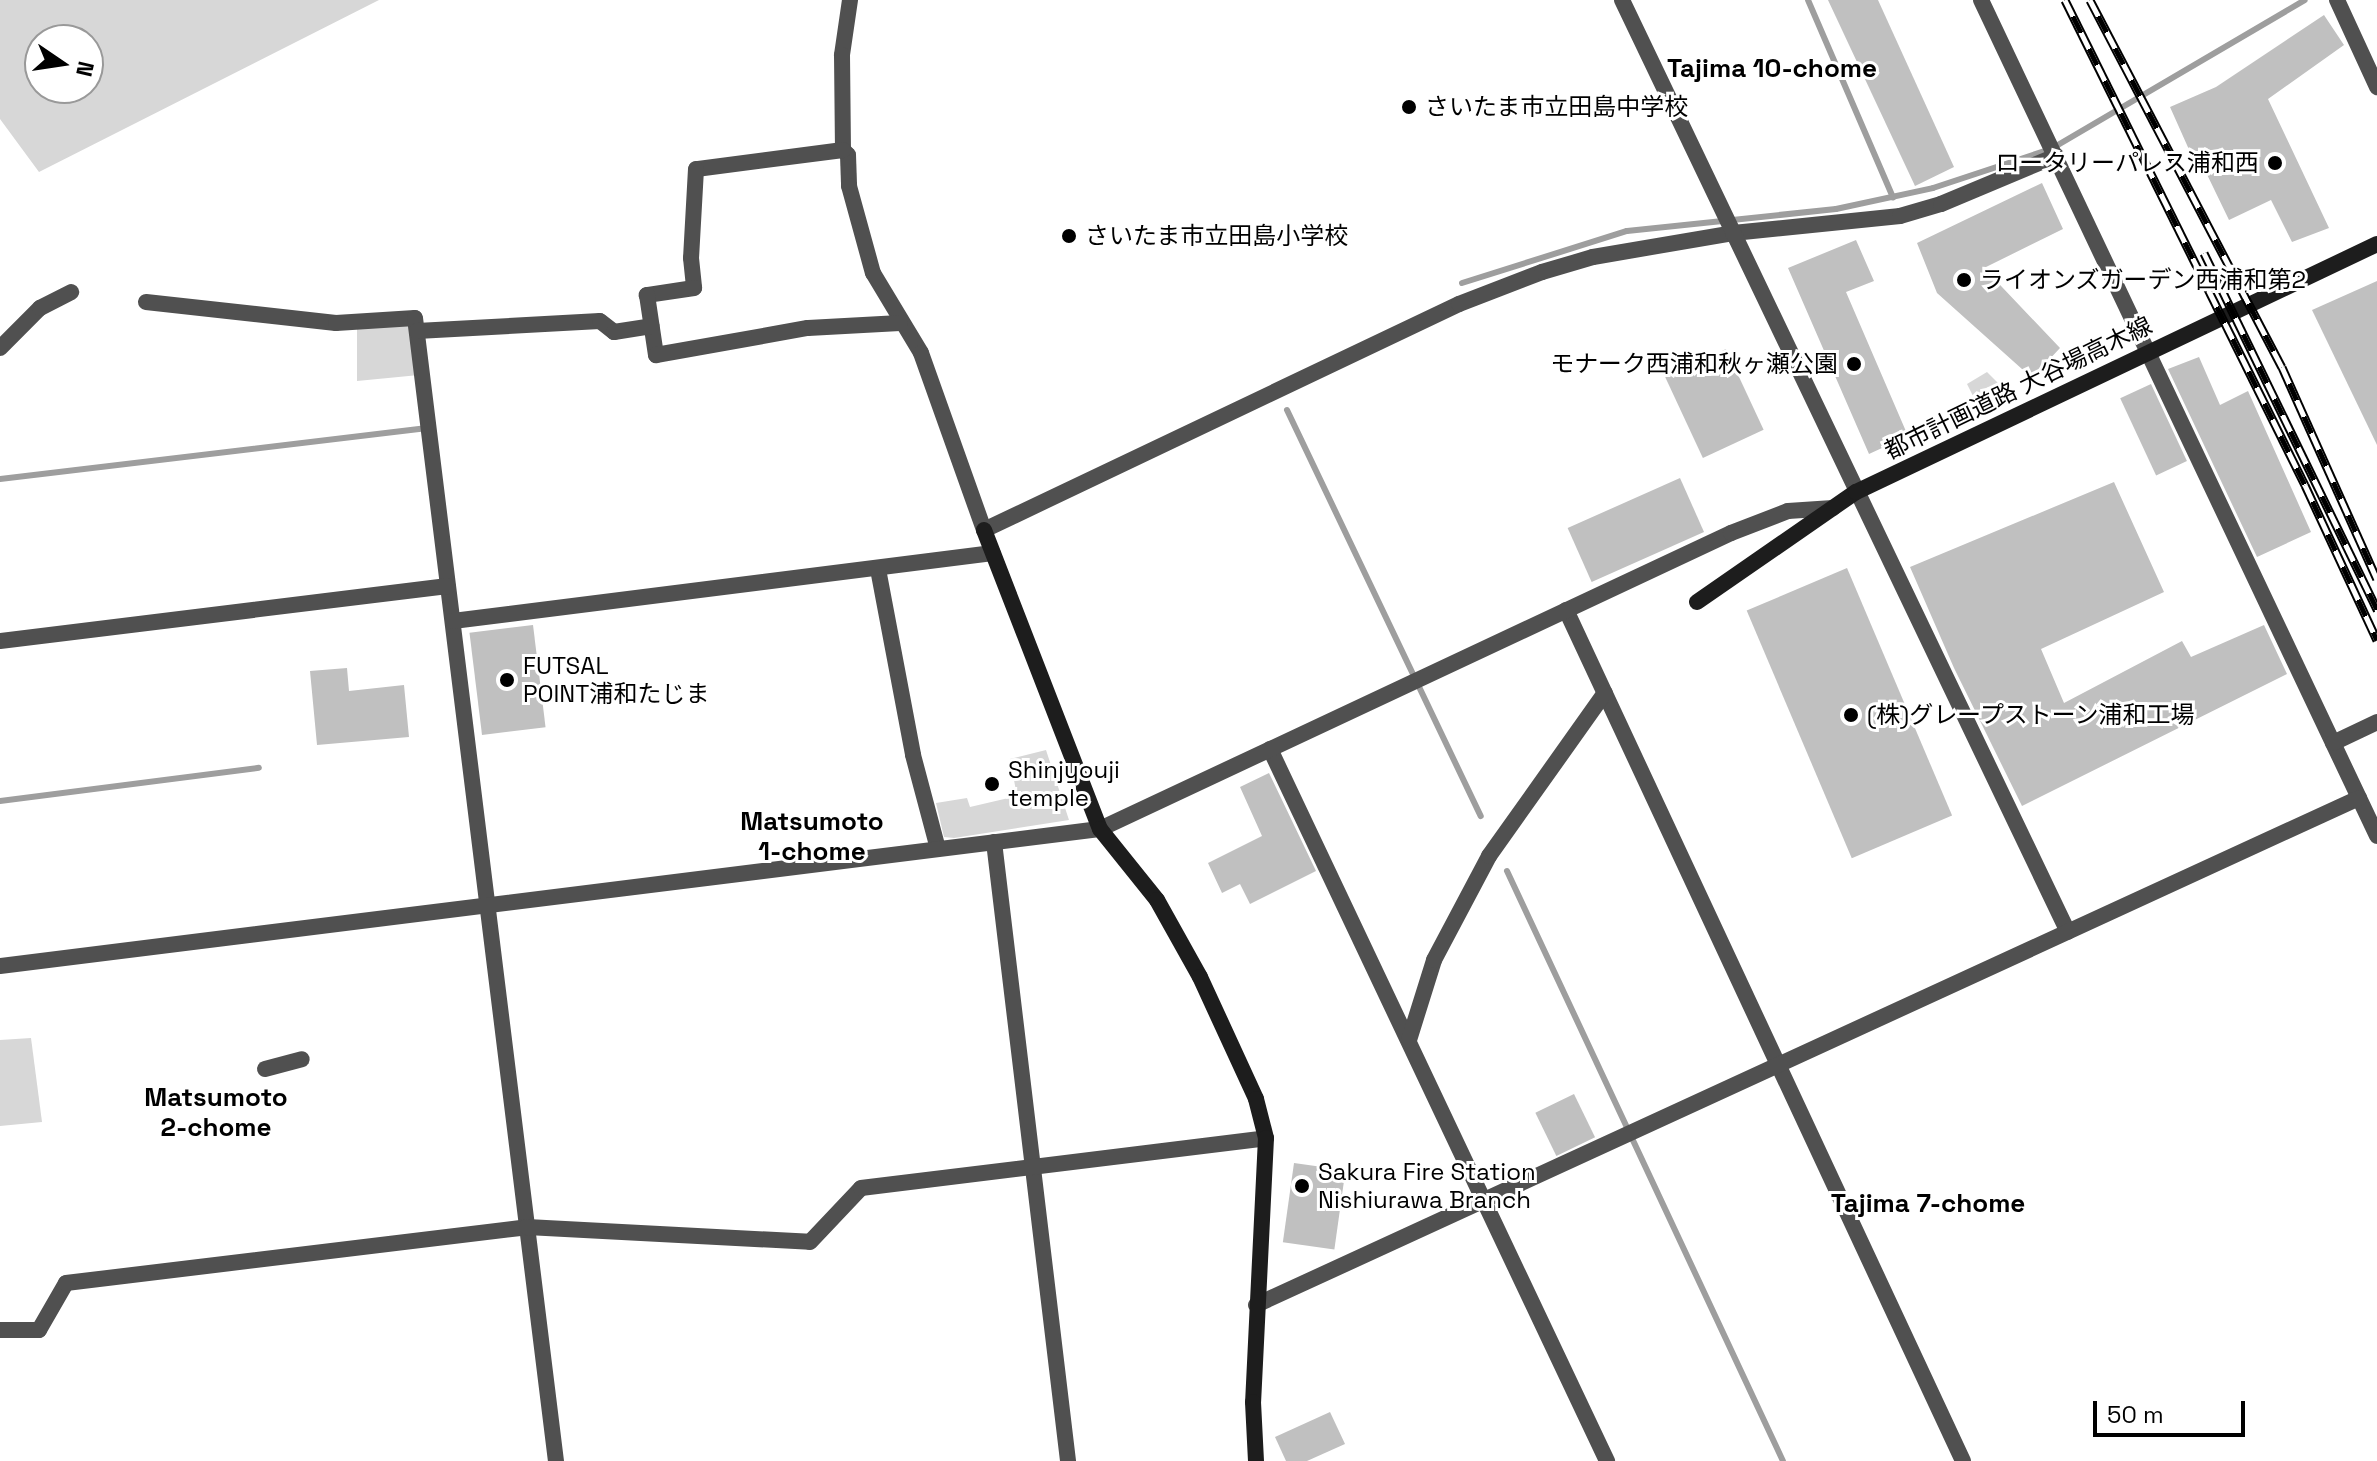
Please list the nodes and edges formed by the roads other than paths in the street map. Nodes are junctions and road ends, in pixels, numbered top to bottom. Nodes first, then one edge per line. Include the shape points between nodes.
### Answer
1 (850, 0) edge
2 (1622, 0) edge
3 (1981, 0) edge
4 (2337, 0) edge
5 (2377, 87) edge
6 (843, 150) junction
7 (2056, 156) junction
8 (1732, 232) junction
9 (2377, 244) edge
10 (71, 292) dead end
11 (146, 302) dead end
12 (900, 323) junction
13 (652, 326) junction
14 (417, 331) junction
15 (0, 348) edge
16 (2146, 351) junction
17 (1856, 492) junction
18 (1833, 508) junction
19 (984, 530) junction
20 (993, 553) junction
21 (878, 569) junction
22 (448, 586) junction
23 (1697, 602) dead end
24 (1566, 610) junction
25 (453, 621) junction
26 (0, 641) edge
27 (1605, 693) junction
28 (2377, 722) edge
29 (2333, 743) junction
30 (1270, 749) junction
31 (2359, 798) junction
32 (1100, 829) junction
33 (2377, 836) edge
34 (994, 842) junction
35 (938, 849) junction
36 (488, 906) junction
37 (2068, 932) junction
38 (0, 966) edge
39 (1409, 1040) junction
40 (302, 1059) dead end
41 (1778, 1065) junction
42 (265, 1069) dead end
43 (1266, 1138) junction
44 (1032, 1167) junction
45 (1484, 1200) junction
46 (527, 1227) junction
47 (1256, 1305) junction
48 (0, 1330) edge
49 (556, 1461) edge
50 (1068, 1461) edge
51 (1256, 1461) edge
52 (1607, 1461) edge
53 (1963, 1461) edge

1 - 6 street via 842,55
2 - 8 street
3 - 7 street
4 - 5 street
6 - 12 street via 873,273
6 - 13 street via 696,169 694,288 647,295
7 - 8 street via 1900,216
7 - 16 street
8 - 17 street
8 - 19 street via 1593,257 1459,304
9 - 16 street, 都市計画道路 大谷場高木線
10 - 15 street via 40,308
11 - 14 street via 336,323 415,318
12 - 13 street via 808,328 656,355
12 - 19 street via 921,353
13 - 14 street via 614,332 600,321
14 - 22 street
16 - 17 street, 都市計画道路 大谷場高木線
16 - 29 street
17 - 18 street, 都市計画道路 大谷場高木線
17 - 37 street
18 - 23 street, 都市計画道路 大谷場高木線
18 - 24 street via 1788,511
19 - 20 street
20 - 21 street
20 - 32 street
21 - 25 street
21 - 35 street via 913,755
22 - 25 street
22 - 26 street
24 - 27 street
24 - 30 street
25 - 36 street
27 - 39 street via 1489,856 1434,960
27 - 41 street
28 - 29 street
29 - 31 street
30 - 32 street
30 - 39 street
31 - 33 street
31 - 37 street
32 - 34 street
32 - 43 street via 1157,900 1200,977 1256,1099
34 - 35 street
34 - 44 street
35 - 36 street
36 - 38 street
36 - 46 street
37 - 41 street
39 - 45 street
40 - 42 street
41 - 45 street
41 - 53 street
43 - 44 street
43 - 47 street
44 - 46 street via 861,1188 810,1242
44 - 50 street
45 - 47 street
45 - 52 street
46 - 48 street via 66,1283 39,1330
46 - 49 street
47 - 51 street

